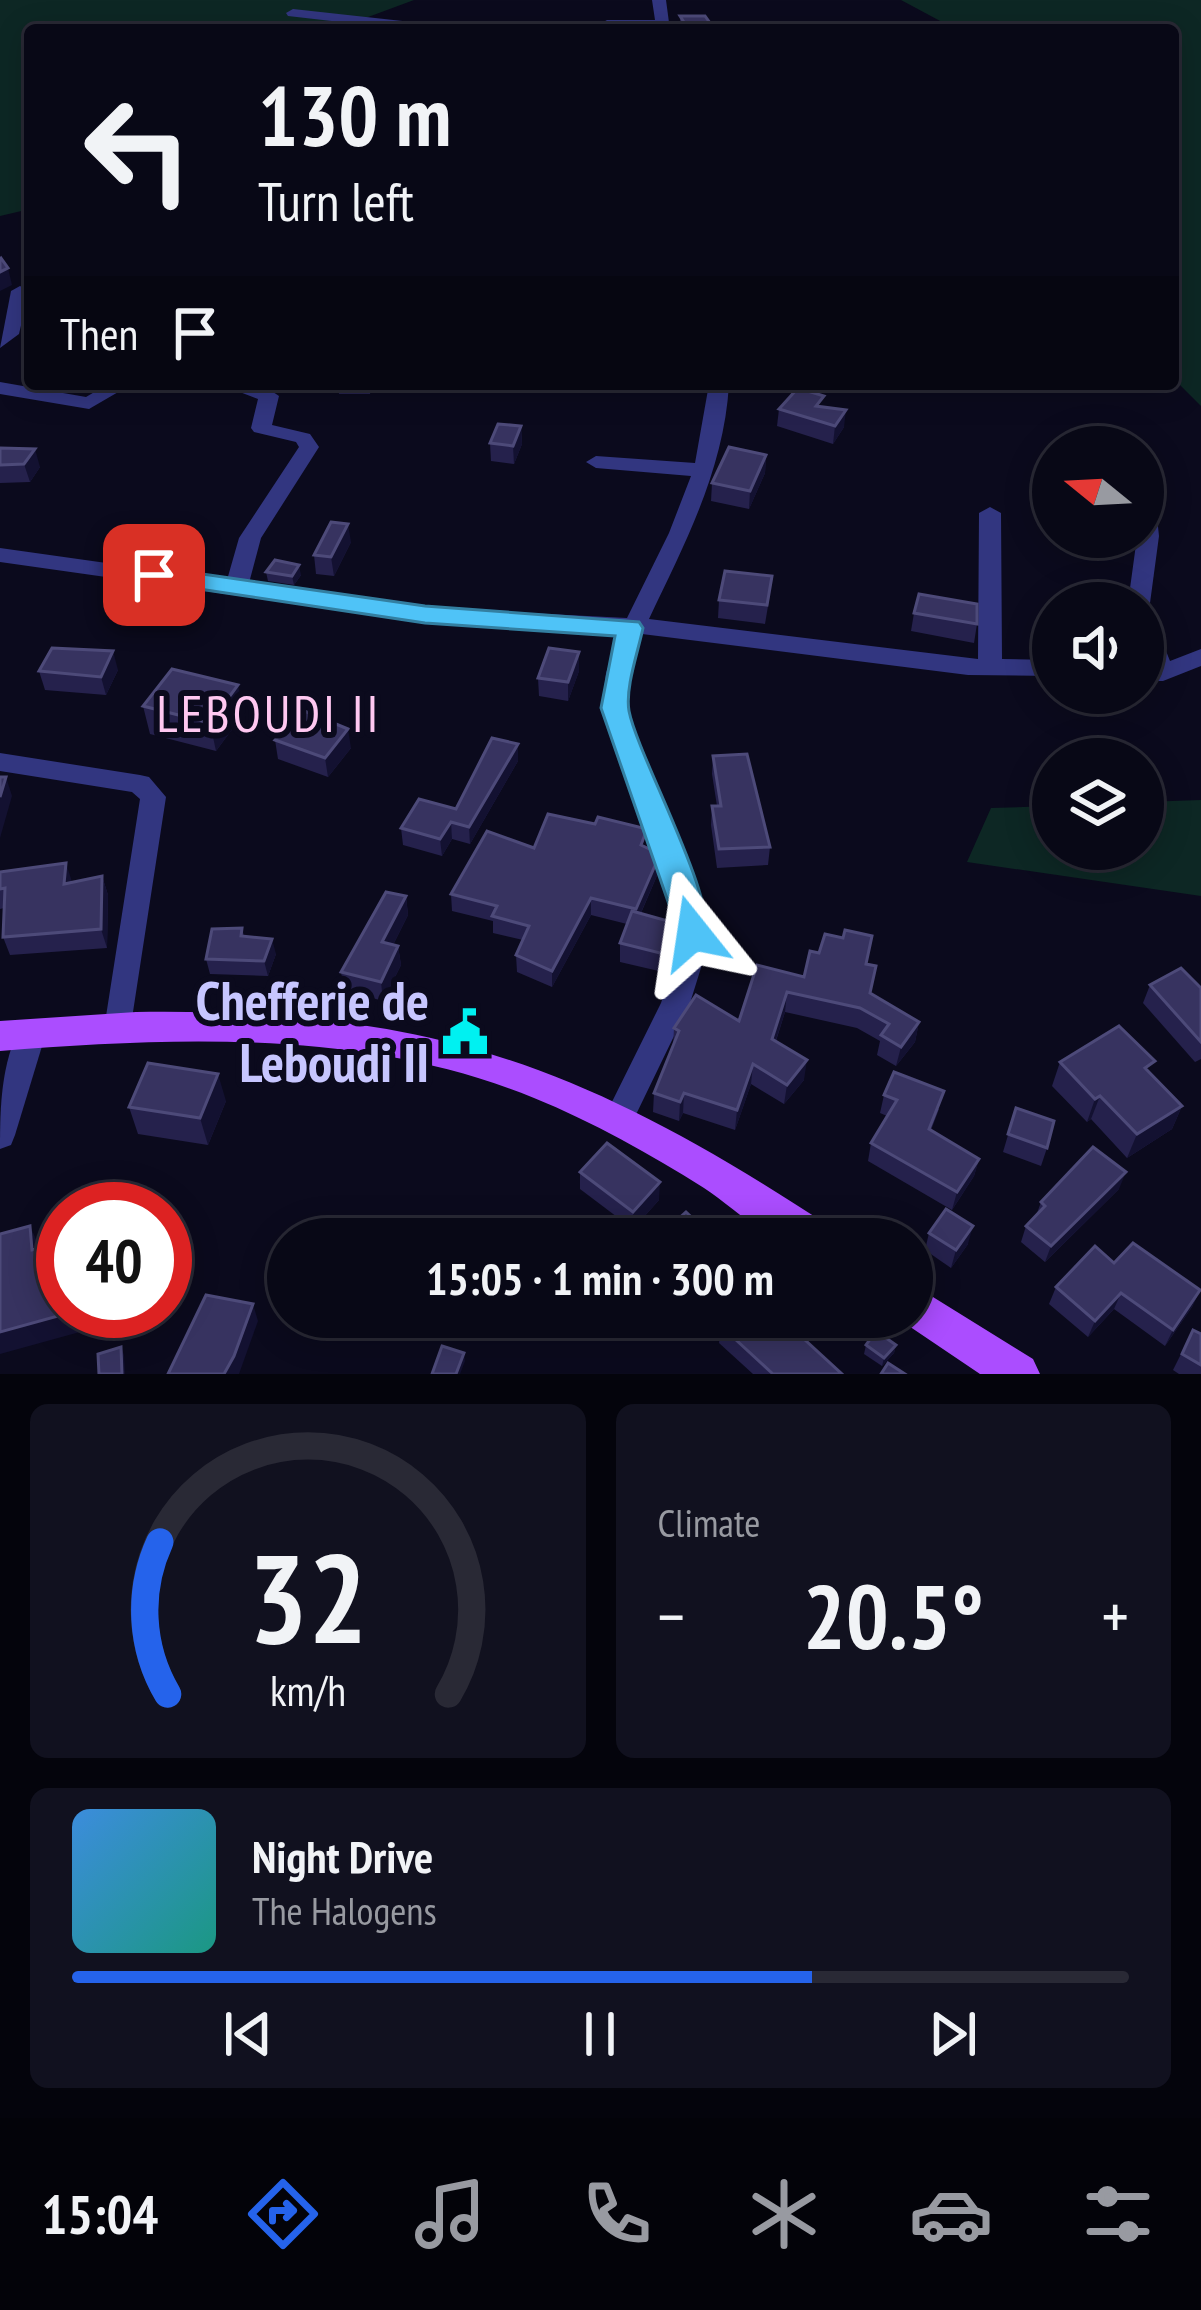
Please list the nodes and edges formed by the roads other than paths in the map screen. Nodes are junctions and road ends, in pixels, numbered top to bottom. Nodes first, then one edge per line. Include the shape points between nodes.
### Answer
1 (293, 13) dead end
2 (608, 23) dead end
3 (393, 24) edge
4 (622, 24) edge
5 (20, 290) dead end
6 (13, 337) edge
7 (0, 388) edge
8 (112, 390) edge
9 (249, 390) edge
10 (718, 390) edge
11 (596, 462) dead end
12 (700, 470) junction
13 (990, 513) dead end
14 (0, 555) edge
15 (237, 586) junction
16 (629, 628) junction
17 (1201, 657) edge
18 (1032, 668) edge
19 (990, 669) junction
20 (1164, 669) edge
21 (0, 762) edge
22 (118, 1029) junction
23 (15, 1035) edge
24 (618, 1120) junction
25 (0, 1135) edge
26 (780, 1218) edge
27 (933, 1318) edge
28 (1018, 1374) edge

1 - 3 street
2 - 4 street
5 - 6 street
7 - 8 street via 89,403
9 - 15 street via 269,396 260,428 303,438 309,447 250,538
10 - 12 street
11 - 12 street
12 - 16 street via 674,544
13 - 19 street
14 - 15 street
15 - 16 street via 425,615
16 - 19 street
16 - 24 street via 614,708 693,933 681,985
17 - 20 street
18 - 19 street
21 - 22 street via 140,784 153,797
22 - 23 main road
22 - 24 main road via 293,1031 393,1044 481,1063
23 - 25 street
24 - 26 main road
27 - 28 main road

